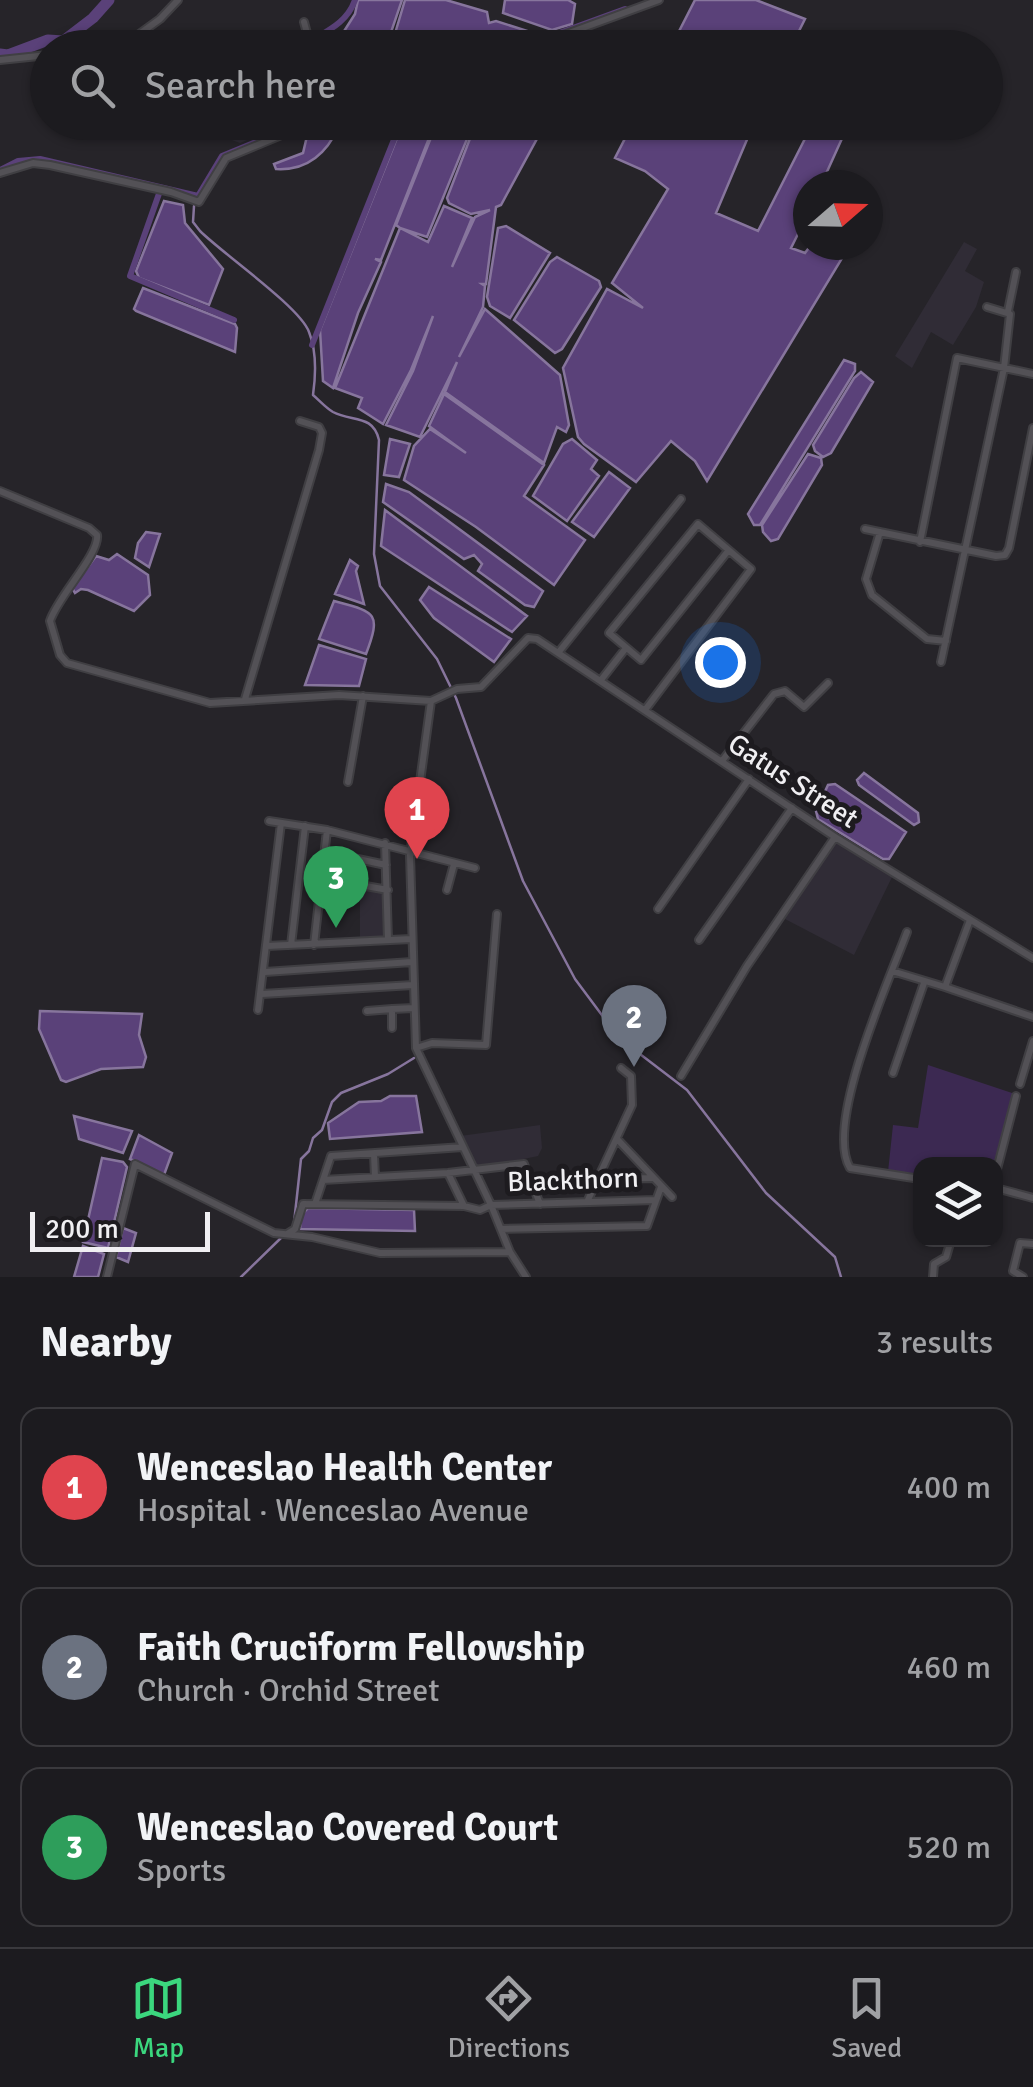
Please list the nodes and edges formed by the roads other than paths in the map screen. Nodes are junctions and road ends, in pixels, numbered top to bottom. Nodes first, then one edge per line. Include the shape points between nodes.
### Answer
1 (178, 0) edge
2 (659, 0) edge
3 (304, 22) dead end
4 (144, 30) edge
5 (306, 30) edge
6 (577, 30) edge
7 (30, 57) edge
8 (0, 60) edge
9 (265, 140) edge
10 (0, 174) edge
11 (1016, 272) dead end
12 (987, 306) dead end
13 (1008, 311) junction
14 (1004, 368) junction
15 (1033, 374) edge
16 (300, 421) dead end
17 (1033, 428) edge
18 (0, 492) edge
19 (680, 499) dead end
20 (865, 529) dead end
21 (880, 532) junction
22 (920, 542) junction
23 (965, 550) junction
24 (728, 551) junction
25 (946, 641) junction
26 (626, 648) junction
27 (558, 653) junction
28 (942, 662) dead end
29 (601, 680) junction
30 (828, 683) dead end
31 (364, 696) junction
32 (245, 700) junction
33 (431, 701) junction
34 (645, 710) junction
35 (722, 761) junction
36 (749, 779) junction
37 (348, 782) dead end
38 (792, 808) junction
39 (270, 822) dead end
40 (281, 823) junction
41 (305, 826) junction
42 (327, 830) junction
43 (835, 837) junction
44 (385, 844) junction
45 (410, 850) junction
46 (325, 852) junction
47 (454, 864) junction
48 (386, 865) junction
49 (475, 868) dead end
50 (322, 878) junction
51 (388, 890) junction
52 (446, 890) dead end
53 (658, 909) dead end
54 (497, 914) dead end
55 (970, 920) junction
56 (908, 932) dead end
57 (412, 939) junction
58 (388, 940) junction
59 (699, 940) dead end
60 (314, 944) junction
61 (291, 945) junction
62 (266, 946) junction
63 (1033, 958) edge
64 (412, 962) junction
65 (892, 971) junction
66 (265, 972) junction
67 (924, 983) junction
68 (413, 985) junction
69 (945, 988) junction
70 (262, 994) junction
71 (414, 1008) junction
72 (258, 1010) dead end
73 (392, 1010) junction
74 (366, 1011) dead end
75 (1033, 1017) edge
76 (392, 1028) dead end
77 (1033, 1041) edge
78 (416, 1048) junction
79 (620, 1068) dead end
80 (893, 1073) dead end
81 (681, 1076) dead end
82 (1020, 1084) dead end
83 (1016, 1096) dead end
84 (616, 1140) junction
85 (463, 1147) junction
86 (374, 1154) junction
87 (1000, 1157) edge
88 (474, 1170) junction
89 (448, 1173) junction
90 (374, 1177) junction
91 (654, 1178) junction
92 (913, 1178) edge
93 (598, 1179) junction
94 (323, 1180) junction
95 (662, 1187) junction
96 (1003, 1190) edge
97 (672, 1197) dead end
98 (1033, 1198) edge
99 (656, 1200) junction
100 (586, 1202) junction
101 (315, 1204) junction
102 (540, 1204) junction
103 (492, 1205) junction
104 (464, 1206) junction
105 (501, 1229) junction
106 (286, 1235) junction
107 (1033, 1244) edge
108 (949, 1247) edge
109 (510, 1252) junction
110 (106, 1277) edge
111 (526, 1277) edge
112 (933, 1277) edge
113 (1023, 1277) edge

1 - 4 street
2 - 6 street
3 - 5 street
7 - 8 street
9 - 10 street via 226,158 199,202 71,168 33,163
11 - 13 street
12 - 13 street
13 - 14 street
14 - 15 street
14 - 22 street via 958,358
14 - 23 street
16 - 32 street via 319,427 320,450
17 - 23 street via 1009,548 996,556
18 - 32 street via 97,535 95,552 50,621 67,663 210,703
19 - 27 street
20 - 21 street
21 - 22 street
21 - 25 street via 866,579 872,594 928,639
22 - 23 street
23 - 25 street
24 - 26 street via 641,660
24 - 26 street via 698,524 609,633
24 - 34 street via 751,569
25 - 28 street
26 - 29 street
27 - 29 street, Gatus Street
27 - 33 street, Gatus Street via 532,638 481,687
29 - 34 street, Gatus Street
30 - 35 street via 804,706 784,691 774,694
31 - 32 street
31 - 33 street
31 - 37 street
33 - 45 street
34 - 35 street, Gatus Street
35 - 36 street, Gatus Street
36 - 38 street, Gatus Street
36 - 53 street
38 - 43 street, Gatus Street
38 - 59 street
39 - 40 street
40 - 41 street
40 - 62 street
41 - 42 street
41 - 61 street
42 - 44 street
42 - 46 street
43 - 55 street, Gatus Street
43 - 81 street
44 - 45 street
44 - 48 street
45 - 47 street
45 - 57 street
46 - 48 street
46 - 50 street
47 - 49 street
47 - 52 street
48 - 51 street
50 - 51 street
50 - 60 street
51 - 58 street
54 - 78 street via 486,1046
55 - 63 street, Gatus Street
55 - 69 street
56 - 65 street
57 - 58 street
57 - 64 street
58 - 60 street
60 - 61 street
61 - 62 street
62 - 66 street
64 - 66 street
64 - 68 street
65 - 67 street
65 - 92 street via 852,1085 842,1141 850,1168
66 - 70 street
67 - 69 street
67 - 80 street
68 - 70 street
68 - 71 street
69 - 75 street
70 - 72 street
71 - 73 street
71 - 78 street
73 - 74 street
73 - 76 street
77 - 82 street
78 - 85 street
79 - 84 street via 634,1090
83 - 87 street
84 - 91 street
84 - 93 street
85 - 86 street
85 - 88 street
86 - 90 street
86 - 94 street via 331,1156
88 - 89 street
88 - 102 street via 524,1164
88 - 103 street
89 - 90 street
89 - 104 street
90 - 94 street
91 - 93 street
91 - 95 street
93 - 100 street
94 - 101 street
95 - 97 street
95 - 99 street
96 - 98 street
99 - 100 street, Blackthorn
99 - 105 street via 646,1226
100 - 102 street, Blackthorn
101 - 104 street, Blackthorn
101 - 106 street via 302,1204
102 - 103 street, Blackthorn
103 - 104 street, Blackthorn
103 - 105 street
105 - 109 street
106 - 109 street via 396,1254
106 - 110 street via 135,1164
107 - 113 street via 1020,1242 1016,1251 1013,1271
108 - 112 street via 946,1258 934,1264
109 - 111 street

